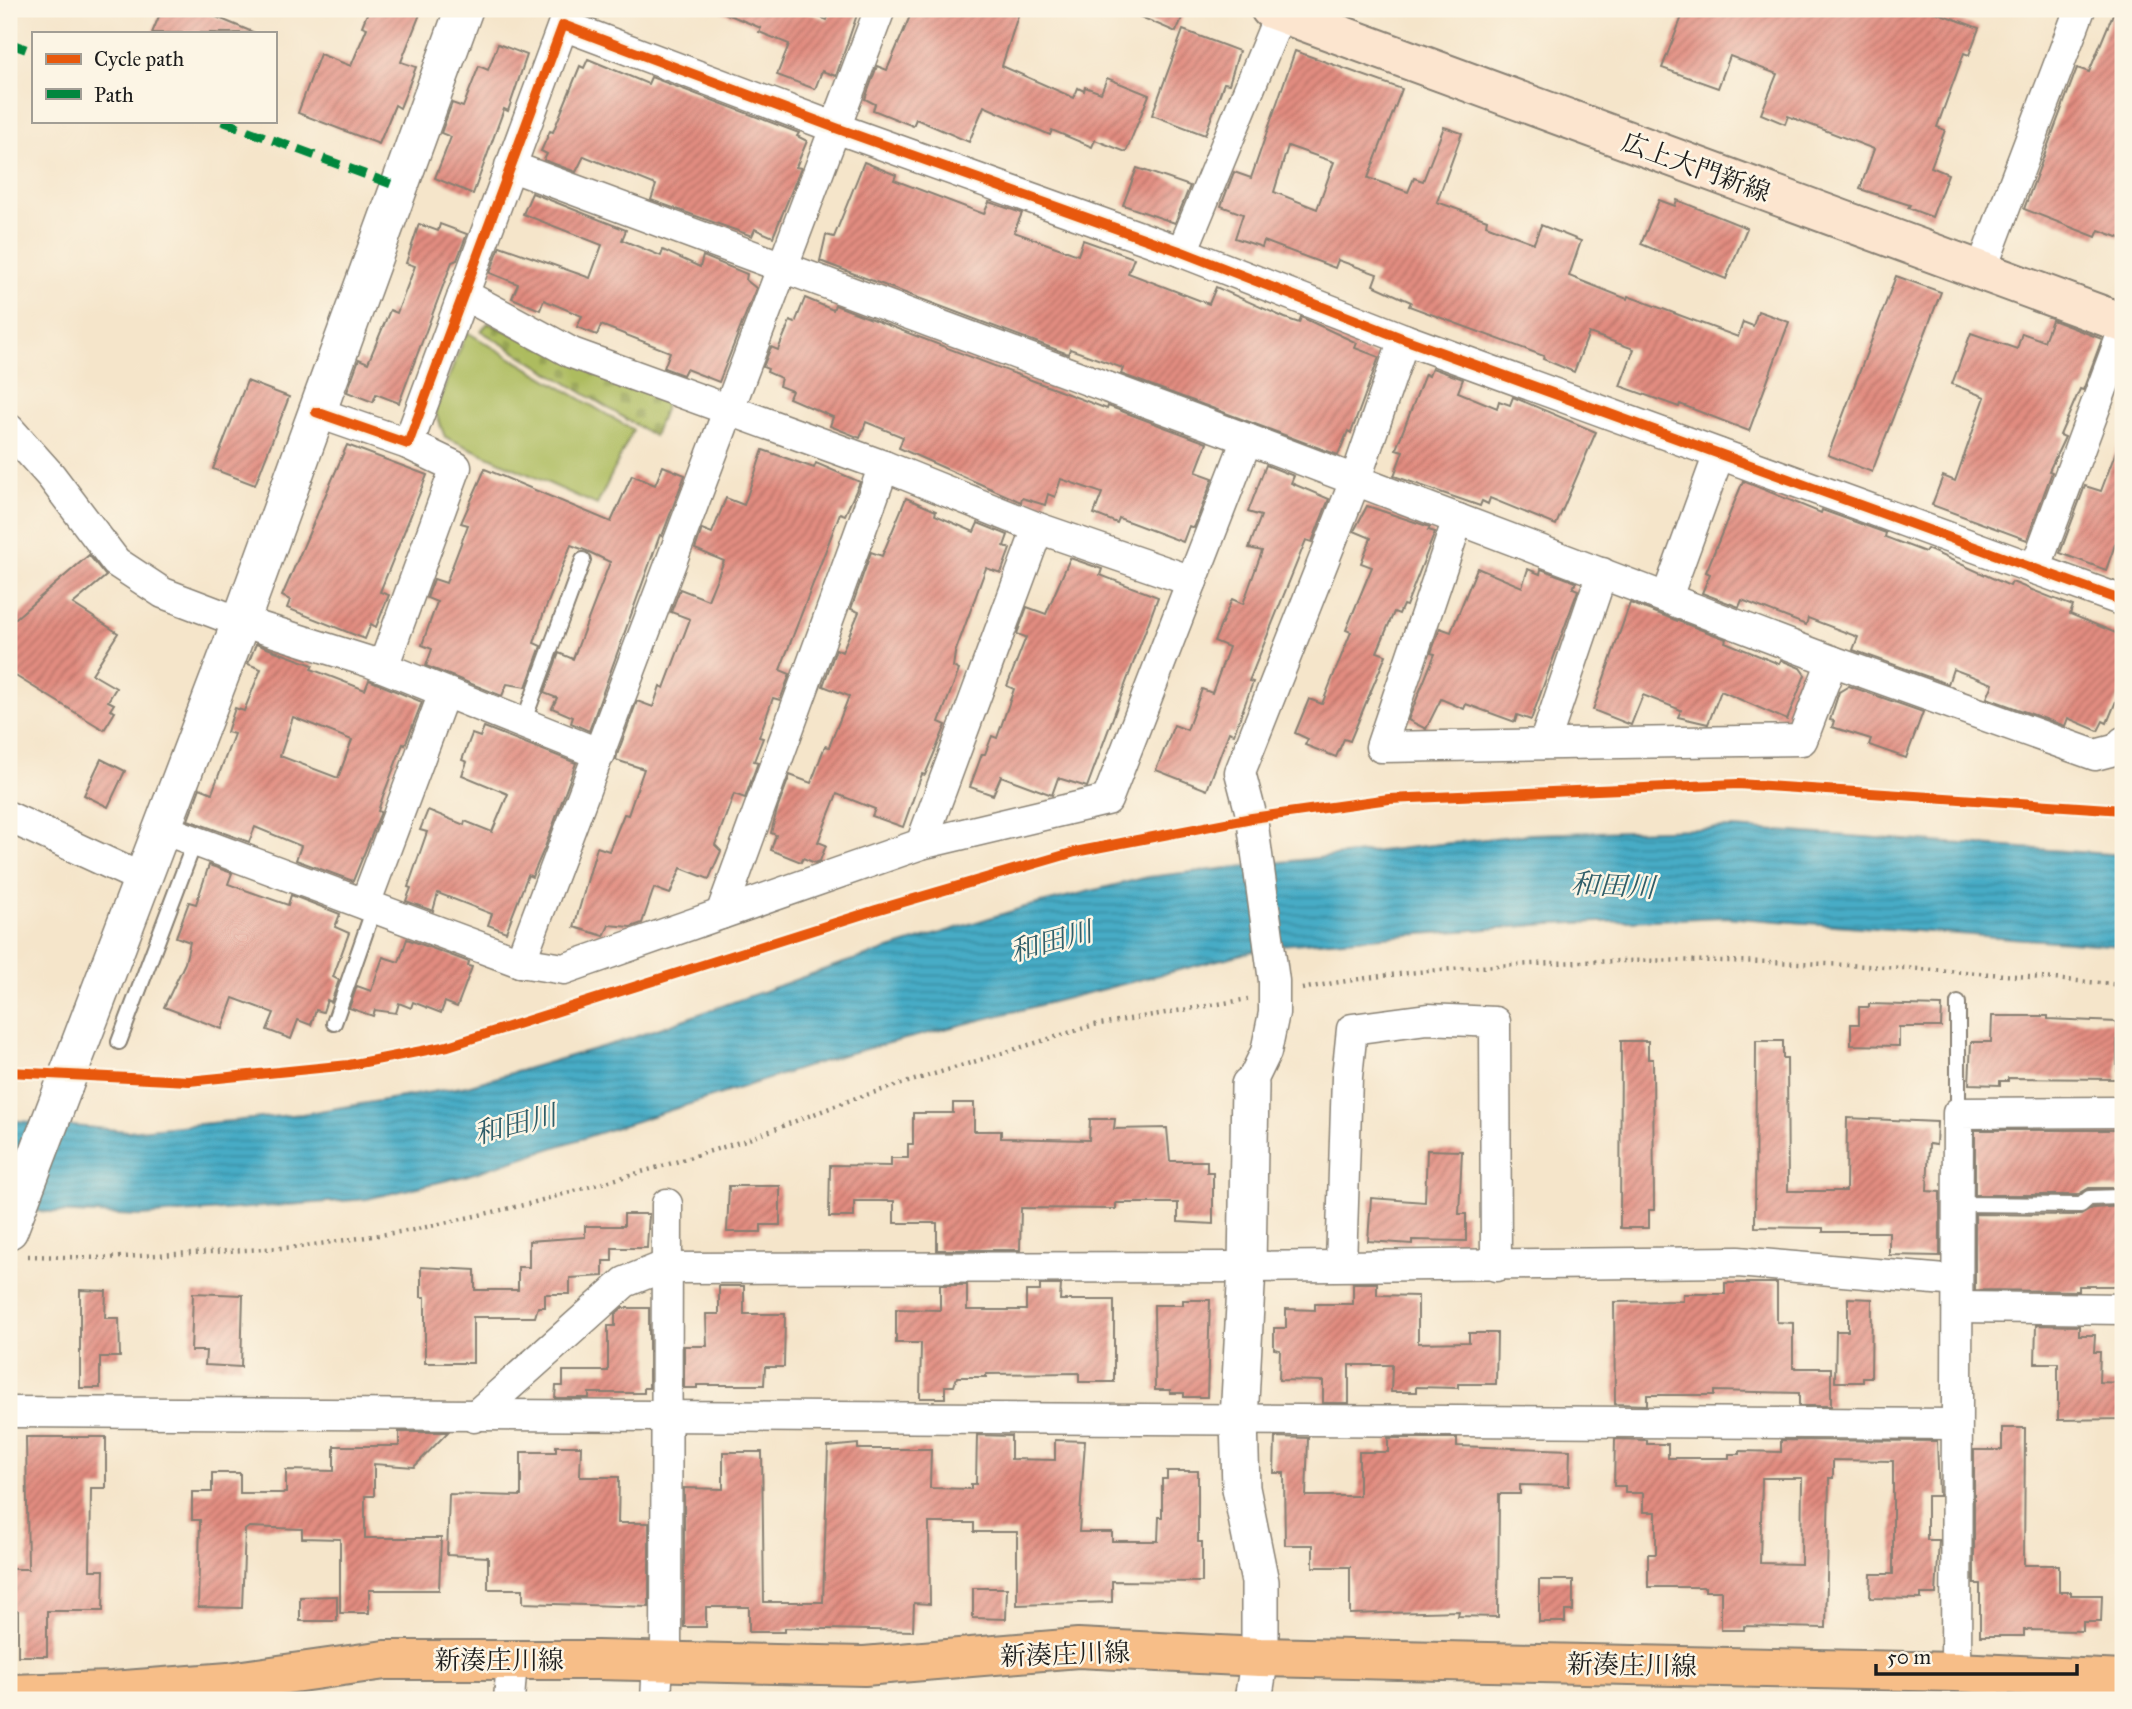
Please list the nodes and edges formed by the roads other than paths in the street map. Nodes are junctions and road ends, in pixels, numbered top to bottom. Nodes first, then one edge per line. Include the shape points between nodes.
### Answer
1 (464, 9) edge
2 (880, 9) edge
3 (2080, 9) edge
4 (1278, 10) edge
5 (836, 128) junction
6 (510, 166) junction
7 (1182, 252) junction
8 (1982, 268) junction
9 (781, 269) junction
10 (463, 294) junction
11 (2123, 323) edge
12 (2123, 332) edge
13 (1404, 339) junction
14 (731, 410) junction
15 (316, 412) junction
16 (9, 429) edge
17 (1247, 439) junction
18 (408, 444) junction
19 (1719, 454) junction
20 (884, 467) junction
21 (1355, 481) junction
22 (1458, 520) junction
23 (1038, 528) junction
24 (583, 560) dead end
25 (2035, 569) junction
26 (1602, 572) junction
27 (1192, 581) junction
28 (1667, 597) junction
29 (2123, 601) edge
30 (241, 621) junction
31 (1832, 661) junction
32 (383, 667) junction
33 (444, 693) junction
34 (523, 723) junction
35 (2123, 742) edge
36 (1544, 744) junction
37 (600, 754) junction
38 (9, 817) edge
39 (160, 828) junction
40 (195, 841) junction
41 (921, 844) junction
42 (141, 878) junction
43 (369, 906) junction
44 (721, 914) junction
45 (520, 961) junction
46 (1958, 1003) dead end
47 (334, 1023) dead end
48 (119, 1042) dead end
49 (1250, 1085) joint
50 (2123, 1112) edge
51 (1958, 1113) junction
52 (2119, 1197) dead end
53 (667, 1204) dead end
54 (1957, 1204) junction
55 (15, 1243) edge
56 (1341, 1265) junction
57 (1496, 1266) junction
58 (1247, 1267) junction
59 (666, 1268) junction
60 (1958, 1294) junction
61 (2123, 1309) edge
62 (9, 1412) edge
63 (474, 1417) junction
64 (667, 1418) junction
65 (1239, 1420) junction
66 (1956, 1424) junction
67 (1260, 1657) junction
68 (512, 1660) junction
69 (662, 1661) junction
70 (1956, 1672) junction
71 (2123, 1680) edge
72 (178, 1693) edge
73 (9, 1694) edge
74 (509, 1700) edge
75 (656, 1700) edge
76 (1253, 1700) edge

1 - 15 street
2 - 5 street
3 - 8 street
4 - 7 street
4 - 8 main road, 広上大門新線 via 1810,209
5 - 6 street via 563,25
5 - 7 street
5 - 9 street
6 - 9 street
6 - 10 street
7 - 13 street
8 - 11 main road, 広上大門新線
9 - 14 street
9 - 17 street
10 - 14 street via 572,353
10 - 18 street
12 - 25 street
13 - 19 street
13 - 21 street
14 - 20 street
14 - 37 street
15 - 18 street
15 - 30 street
16 - 30 street via 116,562 163,593
17 - 21 street
17 - 27 street
18 - 32 street via 456,467
19 - 25 street
19 - 28 street
20 - 23 street
20 - 44 street
21 - 22 street
21 - 49 street via 1240,772 1252,818 1274,988 1266,1052
22 - 26 street
22 - 36 street via 1381,747
23 - 27 street
23 - 41 street
24 - 34 lane
25 - 29 street
26 - 28 street
26 - 36 street
27 - 41 street via 1107,800
28 - 31 street
30 - 32 street
30 - 39 street
31 - 35 street via 2095,755 2118,750
31 - 36 street via 1802,740
32 - 33 street
33 - 34 street
33 - 43 street
34 - 37 street
37 - 45 street
38 - 42 street
39 - 40 street
39 - 42 street
40 - 43 street
40 - 48 lane
41 - 44 street
42 - 55 street via 69,1075
43 - 45 street
43 - 47 lane
44 - 45 street via 564,969
46 - 51 lane
49 - 58 street
50 - 51 street
51 - 54 street
52 - 54 lane via 2089,1198 2081,1205
53 - 59 street
54 - 60 street
56 - 57 street
56 - 57 street via 1352,1029 1427,1019 1494,1022
56 - 58 street
57 - 60 street via 1738,1262
58 - 59 street
58 - 65 street
59 - 63 street via 625,1282
59 - 64 street
60 - 61 street
60 - 66 street
62 - 63 street
63 - 64 street
64 - 65 street
64 - 69 street
65 - 66 street
65 - 67 street via 1241,1488 1260,1582
66 - 70 street
67 - 69 main road, 新湊庄川線 via 1079,1648 864,1666
67 - 70 main road, 新湊庄川線
67 - 76 street
68 - 69 main road, 新湊庄川線
68 - 72 main road, 新湊庄川線 via 385,1660
68 - 74 street
69 - 75 street
70 - 71 main road, 新湊庄川線
72 - 73 main road, 新湊庄川線

